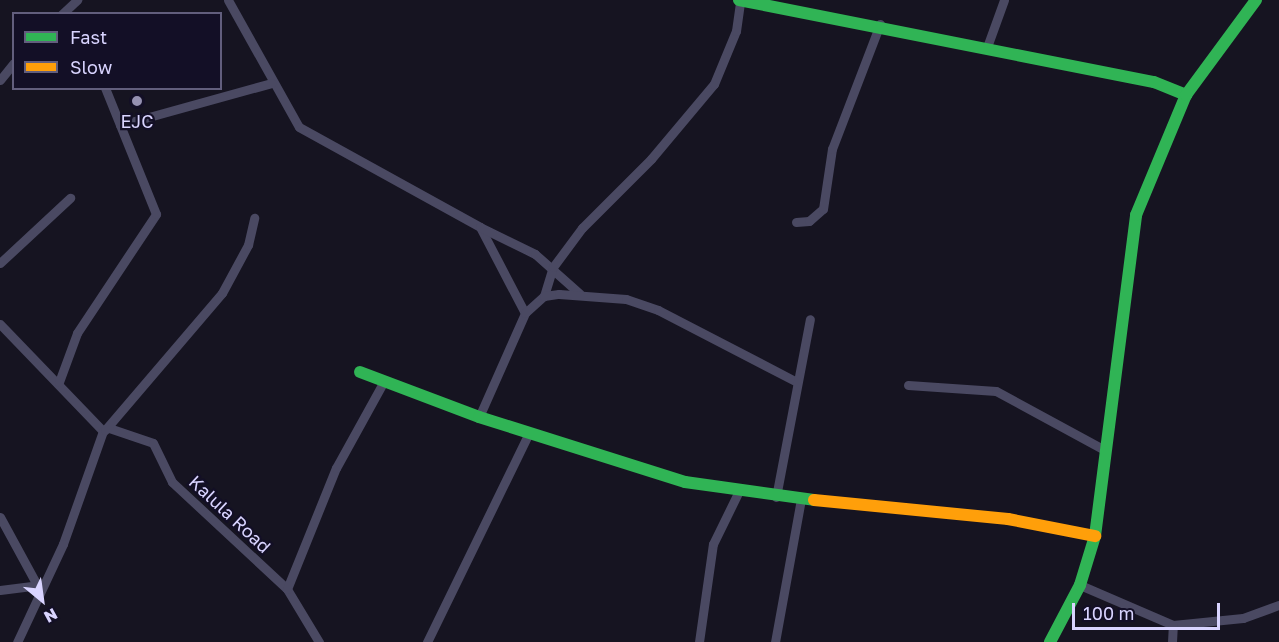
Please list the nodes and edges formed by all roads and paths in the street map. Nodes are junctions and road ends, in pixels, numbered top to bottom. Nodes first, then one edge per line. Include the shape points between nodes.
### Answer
1 (228, 0) edge
2 (740, 0) edge
3 (1004, 0) edge
4 (1256, 0) edge
5 (880, 24) junction
6 (987, 47) junction
7 (12, 65) edge
8 (0, 80) edge
9 (270, 83) junction
10 (106, 90) edge
11 (1186, 95) junction
12 (120, 125) junction
13 (70, 198) dead end
14 (254, 218) dead end
15 (796, 222) dead end
16 (480, 227) junction
17 (0, 263) edge
18 (553, 267) junction
19 (580, 294) junction
20 (544, 296) junction
21 (525, 314) junction
22 (810, 319) dead end
23 (0, 324) edge
24 (360, 372) dead end
25 (384, 381) junction
26 (795, 381) junction
27 (59, 382) junction
28 (908, 385) dead end
29 (479, 417) junction
30 (106, 429) junction
31 (529, 433) junction
32 (1102, 449) junction
33 (738, 493) junction
34 (776, 496) junction
35 (801, 499) junction
36 (0, 517) edge
37 (1095, 536) junction
38 (41, 585) junction
39 (1080, 585) junction
40 (287, 589) junction
41 (0, 590) edge
42 (1279, 605) edge
43 (1173, 625) junction
44 (318, 641) edge
45 (17, 642) edge
46 (427, 642) edge
47 (699, 642) edge
48 (775, 642) edge
49 (1050, 642) edge
50 (1172, 642) edge

1 - 9 street
2 - 5 street
2 - 18 street via 733,40 714,84 651,159 582,228
3 - 6 street
4 - 11 street
5 - 6 street
5 - 15 street via 832,148 822,209 810,221
6 - 11 street via 1154,82
7 - 8 street
9 - 12 street
9 - 16 street via 299,127 320,143
10 - 12 street
11 - 32 street via 1136,215
12 - 27 street via 155,208 155,221 77,333
13 - 17 street
14 - 30 street via 244,253 222,293
16 - 18 street via 505,235
16 - 21 street
18 - 19 street
18 - 20 street
19 - 20 street
19 - 26 street via 626,299 658,310
20 - 21 street
21 - 29 street
22 - 26 street
23 - 27 street
24 - 25 street
25 - 29 street
25 - 40 street via 336,468
26 - 34 street
27 - 30 street
28 - 32 street via 996,391
29 - 31 street
30 - 38 street
30 - 40 street, Kalula Road via 153,443 171,482
31 - 33 street via 686,482
31 - 46 street
32 - 37 street
33 - 34 street
33 - 47 street via 713,544
34 - 35 street
35 - 37 street via 1008,519
35 - 48 street
36 - 38 street
37 - 39 street
38 - 41 street
38 - 45 street
39 - 43 street
39 - 49 street
40 - 44 street, Kalula Road
42 - 43 street via 1243,618
43 - 50 street

